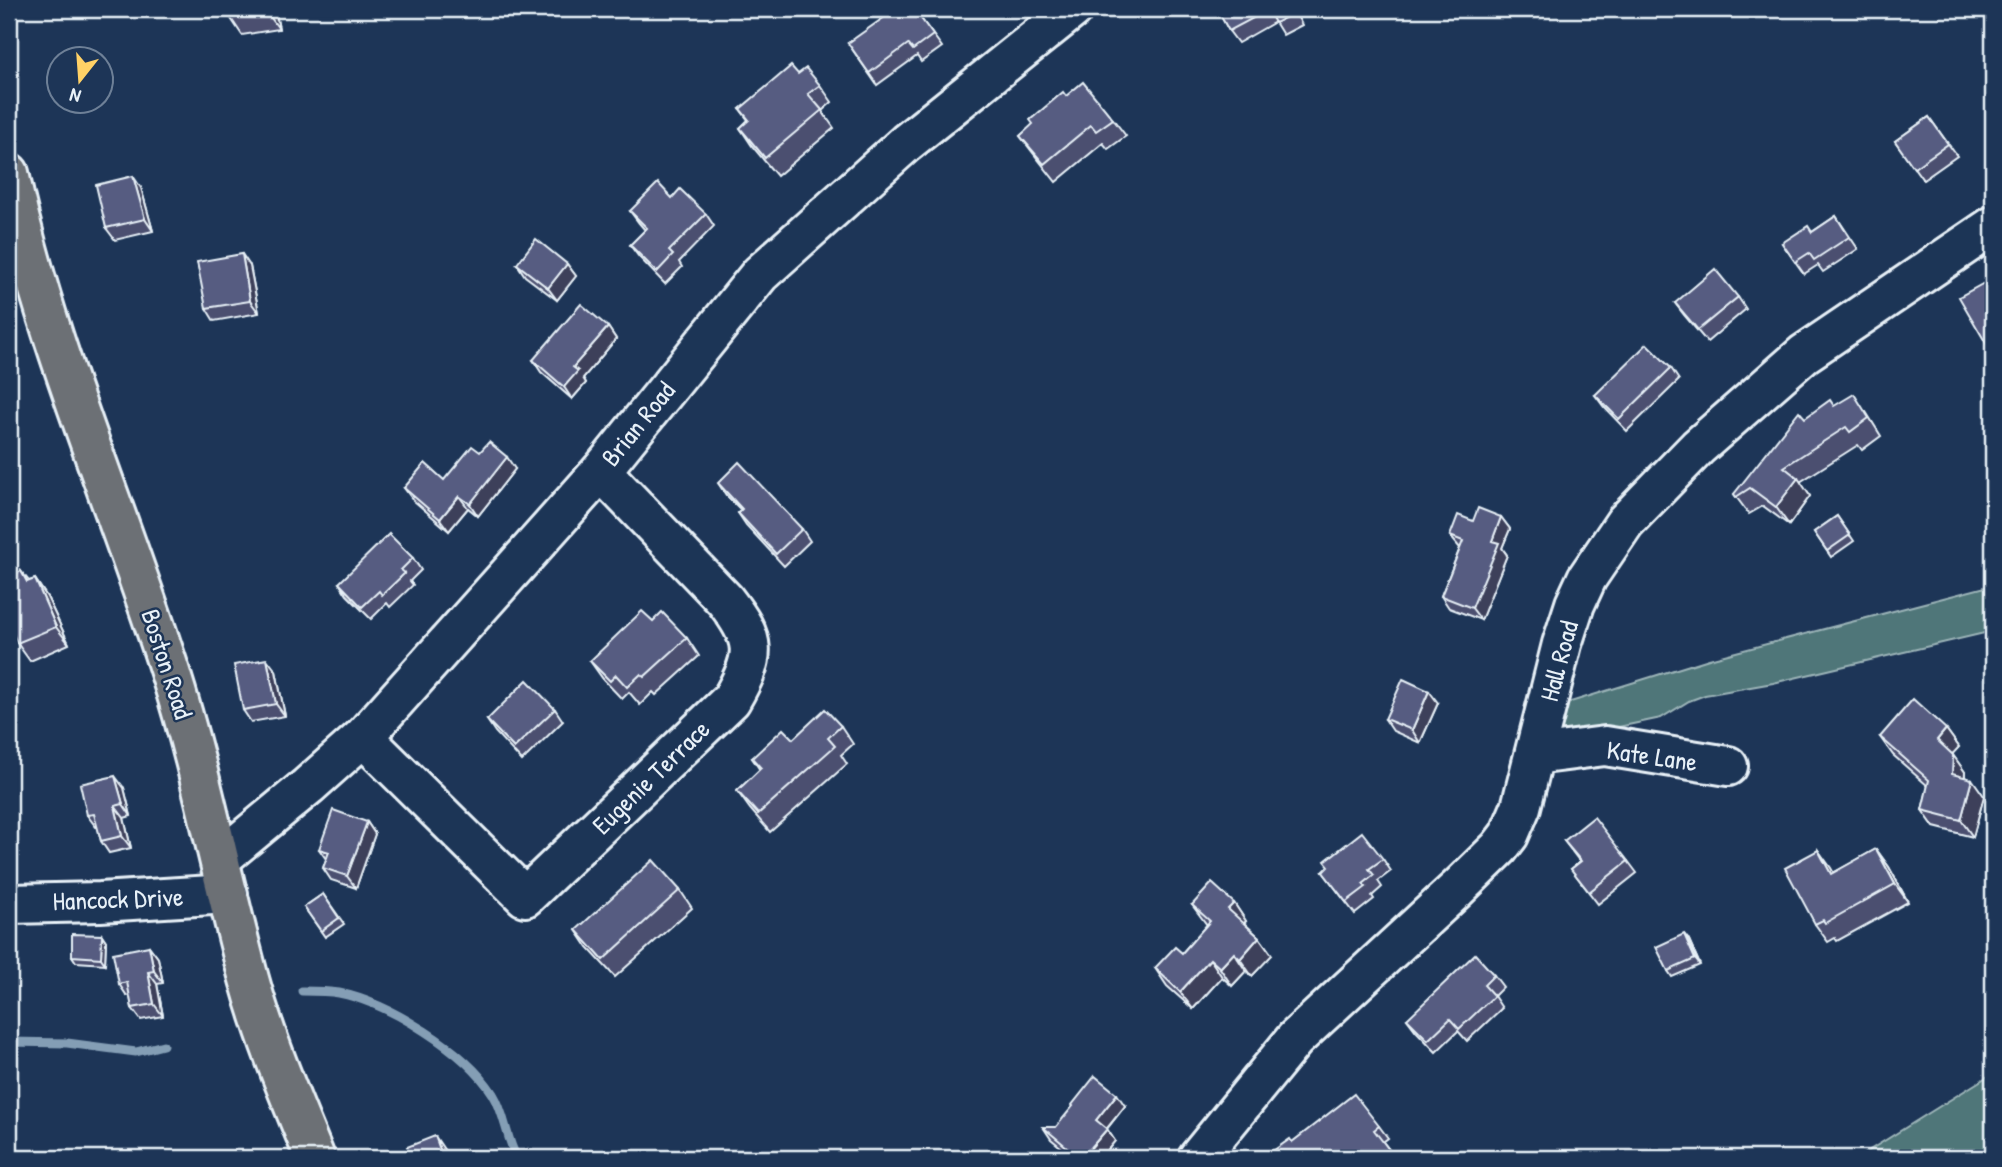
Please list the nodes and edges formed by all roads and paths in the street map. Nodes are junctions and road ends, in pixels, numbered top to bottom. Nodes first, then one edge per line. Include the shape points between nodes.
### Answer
1 (1073, 9) edge
2 (9, 173) edge
3 (1993, 226) edge
4 (601, 471) junction
5 (362, 737) junction
6 (1535, 755) junction
7 (1727, 766) dead end
8 (224, 877) junction
9 (9, 904) edge
10 (315, 1158) edge
11 (1198, 1158) edge

1 - 4 street, Brian Road via 906,143 760,274
2 - 8 main road, Boston Road via 60,358 189,734
3 - 6 street, Hall Road via 1804,354 1698,447 1625,522 1575,604
4 - 5 street, Brian Road
4 - 5 street, Eugenie Terrace via 743,623 751,647 747,674 732,701 525,897
5 - 8 street, Brian Road via 308,786
6 - 7 street, Kate Lane via 1605,746
6 - 11 street, Hall Road via 1518,814 1499,848 1295,1039
8 - 9 street, Hancock Drive via 100,902
8 - 10 main road, Boston Road via 265,1031

